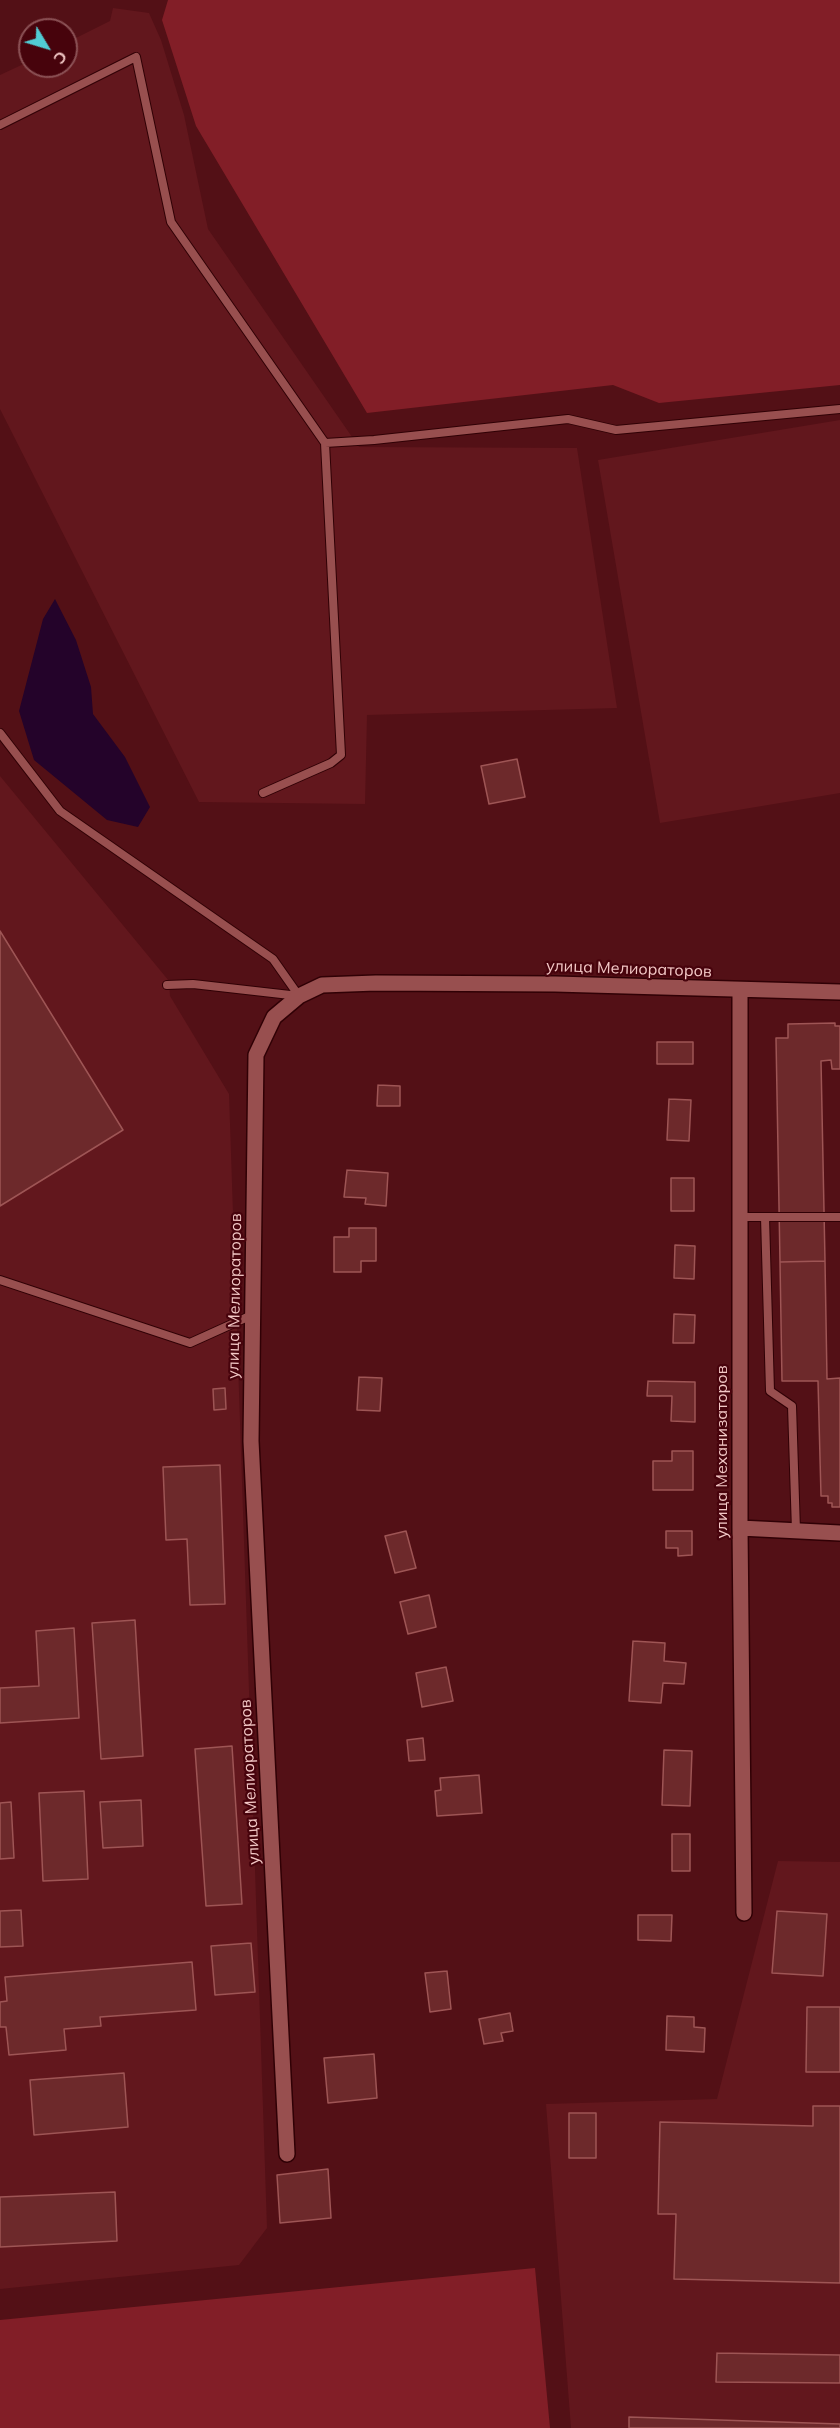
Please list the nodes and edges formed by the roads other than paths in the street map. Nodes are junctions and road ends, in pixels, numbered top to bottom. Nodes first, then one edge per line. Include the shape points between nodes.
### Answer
1 (0, 125) edge
2 (840, 409) edge
3 (325, 443) junction
4 (0, 733) edge
5 (262, 793) dead end
6 (167, 985) dead end
7 (740, 991) junction
8 (840, 992) edge
9 (299, 996) junction
10 (740, 1216) junction
11 (765, 1217) junction
12 (840, 1218) edge
13 (0, 1280) edge
14 (252, 1315) junction
15 (740, 1528) junction
16 (796, 1531) junction
17 (840, 1533) edge
18 (744, 1912) dead end
19 (287, 2154) dead end

1 - 3 lane via 136,57 171,222
2 - 3 lane via 616,430 568,419
3 - 5 lane via 341,754 331,763
4 - 9 lane via 60,811 273,959
6 - 9 lane via 193,984
7 - 8 street, улица Мелиораторов
7 - 9 street, улица Мелиораторов via 376,983 322,986
7 - 10 street, улица Механизаторов
9 - 14 street, улица Мелиораторов via 274,1017 256,1055
10 - 11 lane
10 - 15 street, улица Механизаторов
11 - 12 lane
11 - 16 lane via 770,1391 792,1406
13 - 14 lane via 190,1342
14 - 19 street, улица Мелиораторов via 251,1441
15 - 16 street
15 - 18 street, улица Механизаторов
16 - 17 street

